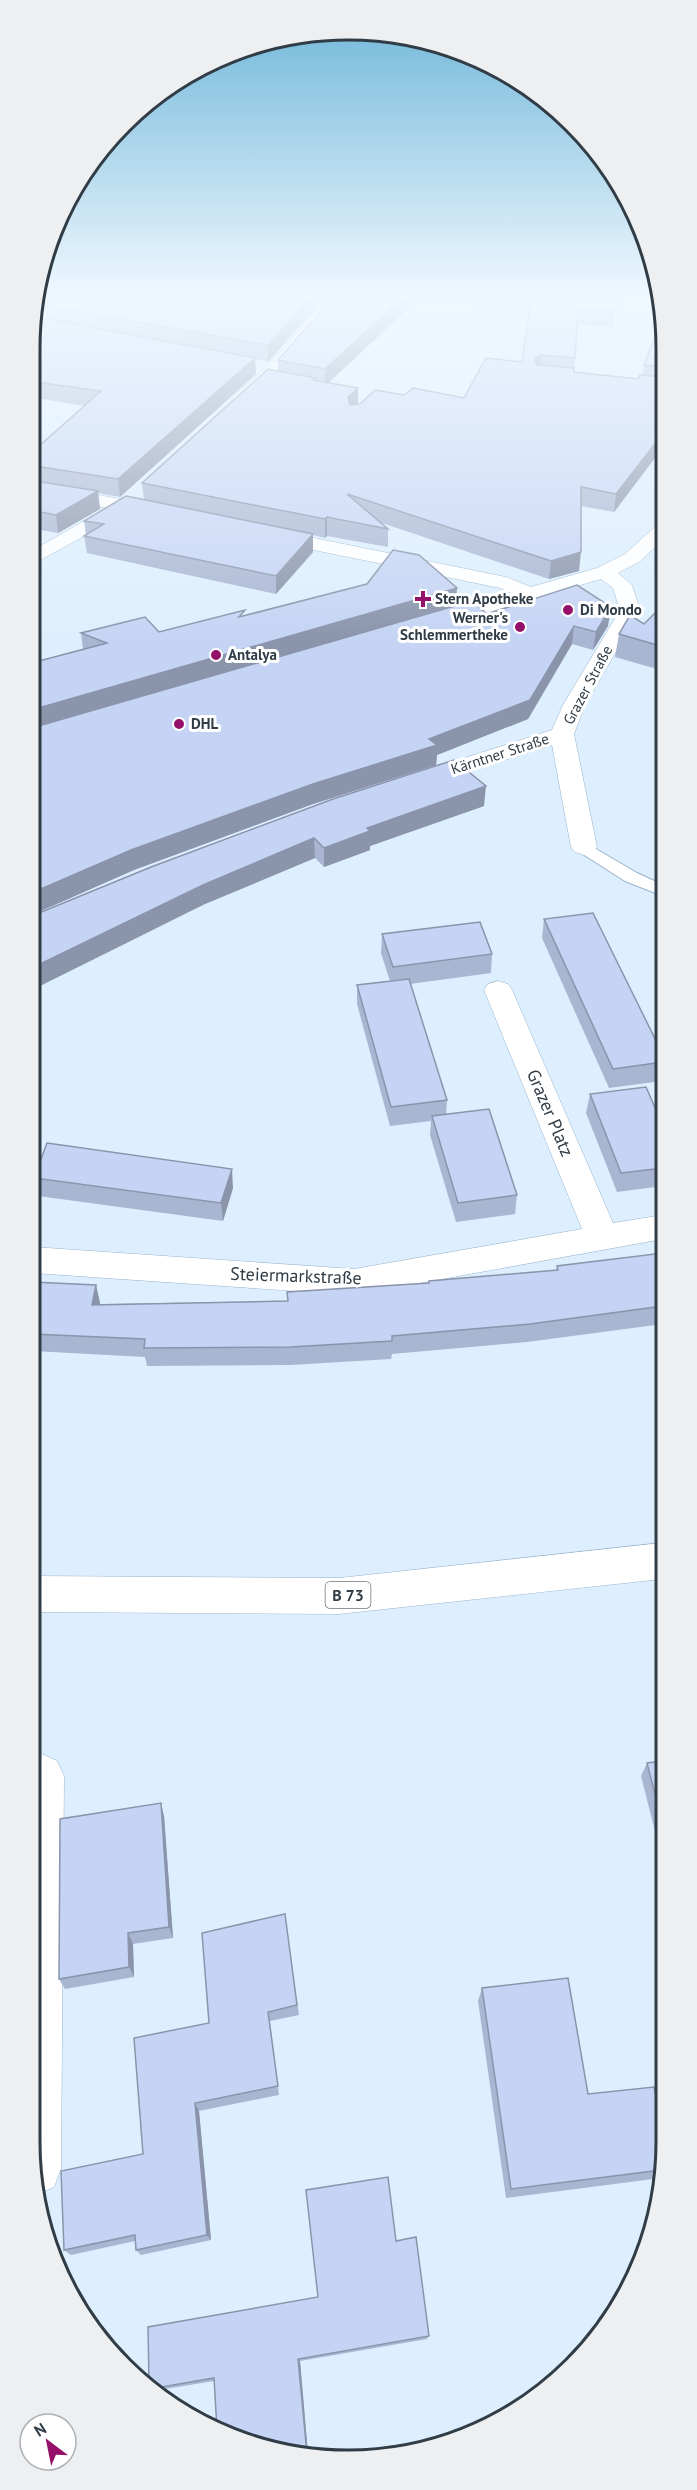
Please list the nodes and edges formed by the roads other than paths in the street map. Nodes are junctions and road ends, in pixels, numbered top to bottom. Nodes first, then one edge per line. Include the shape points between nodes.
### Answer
1 (142, 490) edge
2 (40, 491) edge
3 (125, 505) junction
4 (171, 515) edge
5 (252, 531) edge
6 (656, 539) edge
7 (40, 554) edge
8 (604, 572) junction
9 (530, 594) junction
10 (418, 627) edge
11 (562, 734) junction
12 (403, 785) edge
13 (584, 848) joint
14 (656, 888) edge
15 (498, 990) dead end
16 (656, 1228) edge
17 (602, 1237) junction
18 (40, 1260) edge
19 (656, 1562) edge
20 (40, 1594) edge
21 (42, 1776) dead end
22 (40, 1907) edge

1 - 3 street
2 - 3 street
3 - 4 street
3 - 7 street
5 - 9 street via 506,583
6 - 8 street via 632,558
8 - 9 street
8 - 11 street, Grazer Straße via 622,585 630,610 574,705
9 - 10 street
11 - 12 street, Kärntner Straße
11 - 13 street, Grazer Straße
13 - 14 lane
15 - 17 street, Grazer Platz
16 - 17 street, Steiermarkstraße
17 - 18 street, Steiermarkstraße via 354,1282
19 - 20 street, B 73 via 339,1596
21 - 22 street

